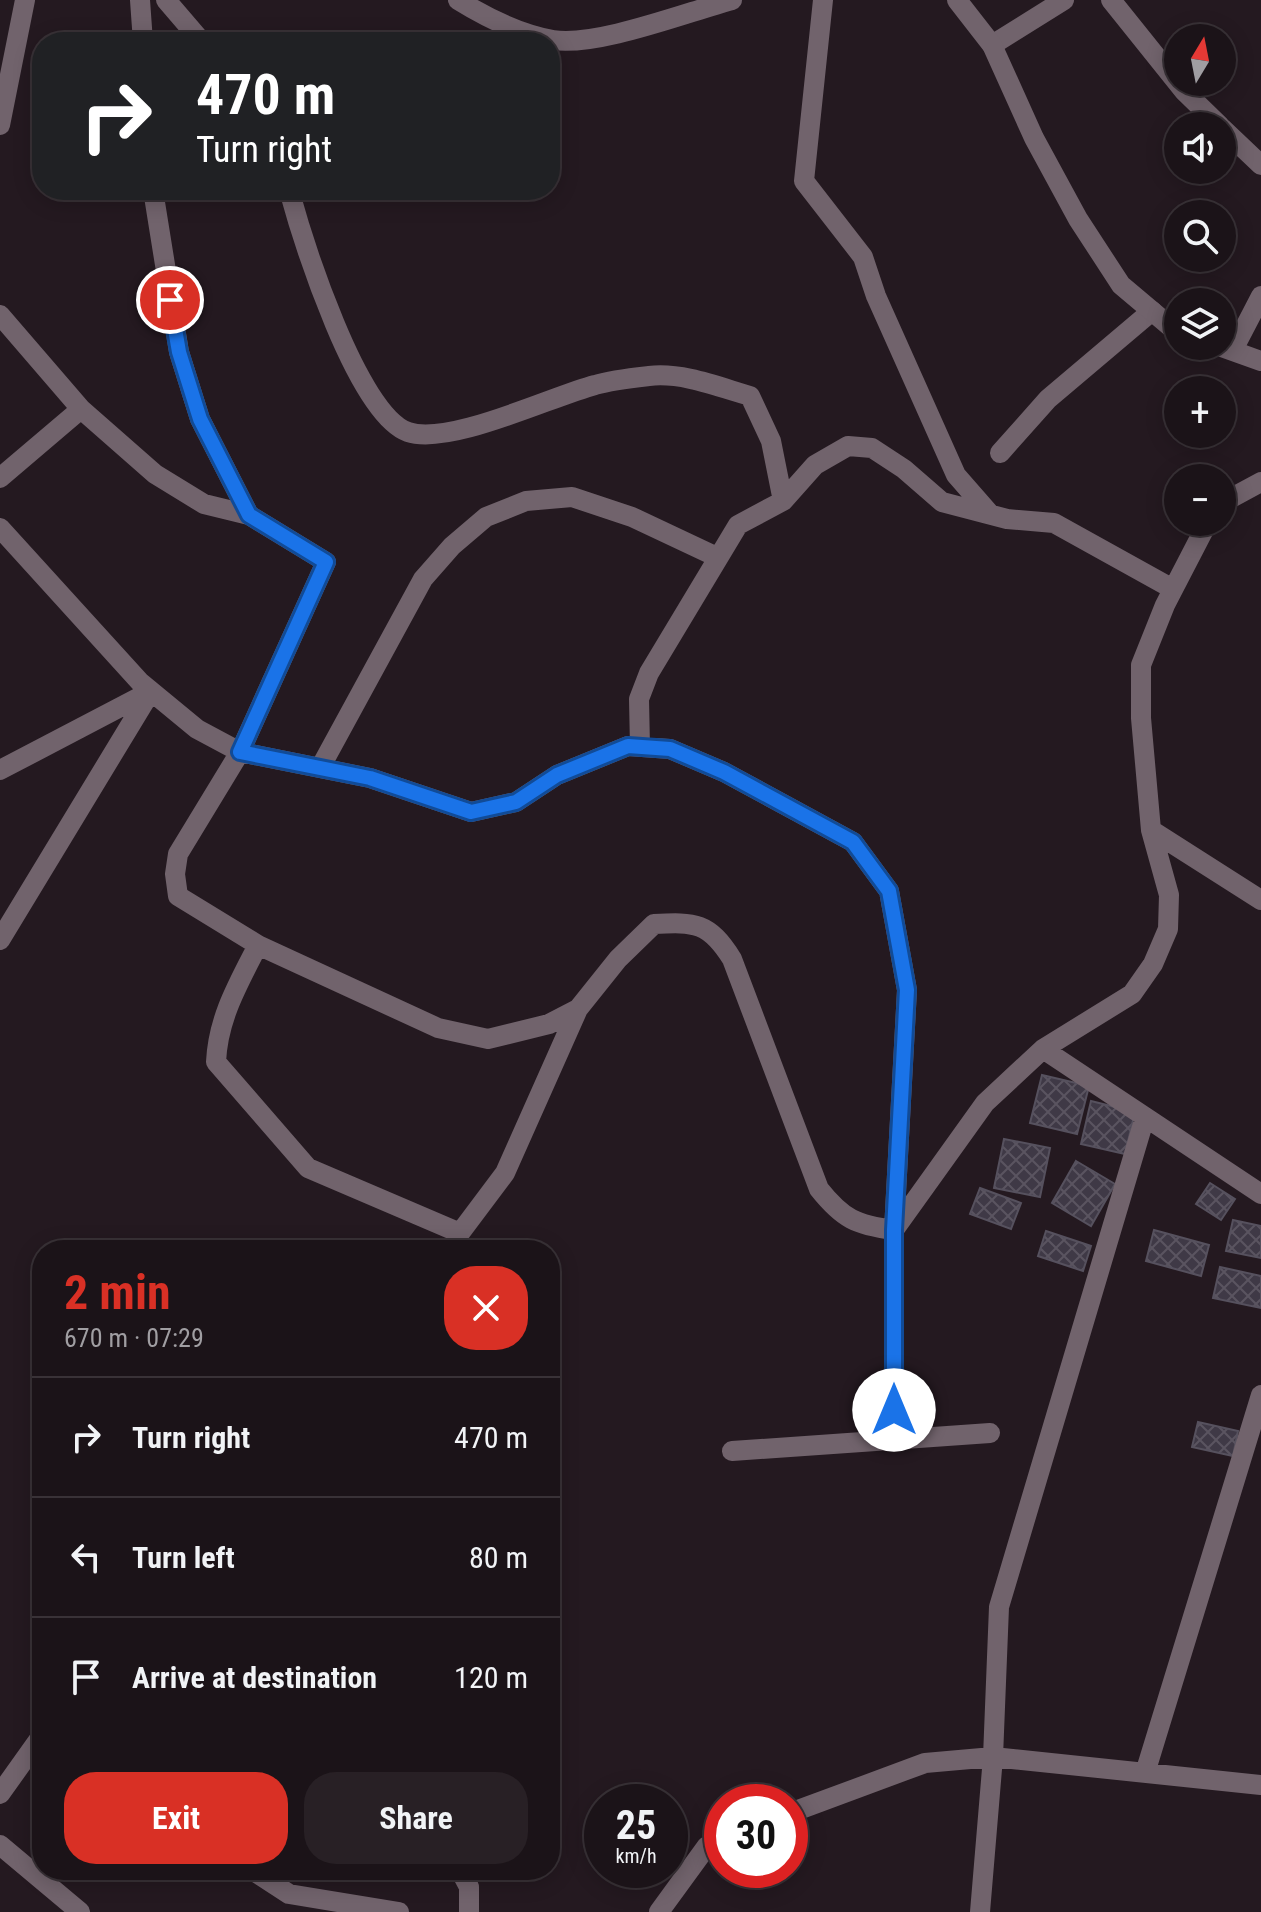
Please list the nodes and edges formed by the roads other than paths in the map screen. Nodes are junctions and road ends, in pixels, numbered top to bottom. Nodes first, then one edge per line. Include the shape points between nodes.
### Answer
1 (25, 0) edge
2 (140, 0) edge
3 (166, 0) edge
4 (458, 0) edge
5 (732, 0) edge
6 (823, 0) edge
7 (957, 0) edge
8 (1064, 0) edge
9 (1111, 0) edge
10 (142, 32) edge
11 (193, 32) edge
12 (521, 32) edge
13 (560, 41) edge
14 (992, 45) junction
15 (1206, 112) edge
16 (0, 125) edge
17 (1236, 141) edge
18 (1261, 165) edge
19 (155, 200) edge
20 (292, 200) edge
21 (1261, 296) edge
22 (1152, 311) junction
23 (0, 315) edge
24 (1164, 321) edge
25 (1236, 333) edge
26 (1236, 352) edge
27 (1261, 361) edge
28 (81, 409) junction
29 (1000, 453) dead end
30 (0, 478) edge
31 (1261, 482) edge
32 (1236, 495) edge
33 (783, 501) junction
34 (249, 515) junction
35 (991, 515) junction
36 (0, 528) edge
37 (1201, 536) edge
38 (717, 557) junction
39 (1173, 589) junction
40 (151, 691) junction
41 (640, 747) junction
42 (240, 752) junction
43 (320, 768) junction
44 (0, 770) edge
45 (1151, 830) junction
46 (1261, 900) edge
47 (0, 940) edge
48 (258, 945) junction
49 (578, 1009) junction
50 (1043, 1049) junction
51 (1145, 1117) junction
52 (1261, 1194) edge
53 (894, 1230) junction
54 (451, 1240) edge
55 (456, 1240) edge
56 (1261, 1395) edge
57 (990, 1433) dead end
58 (894, 1440) junction
59 (732, 1451) dead end
60 (32, 1749) edge
61 (993, 1757) junction
62 (1145, 1773) junction
63 (1261, 1785) edge
64 (0, 1794) edge
65 (808, 1806) edge
66 (0, 1847) edge
67 (704, 1850) edge
68 (32, 1873) edge
69 (41, 1880) edge
70 (267, 1880) edge
71 (465, 1880) edge
72 (80, 1912) edge
73 (399, 1912) edge
74 (469, 1912) edge
75 (659, 1912) edge
76 (980, 1912) edge

1 - 16 street
2 - 10 street
3 - 11 street
4 - 12 street
5 - 13 street via 590,39
6 - 35 street via 804,181 863,257 956,475
7 - 14 street
8 - 14 street
9 - 15 street
14 - 22 street via 1078,219 1121,285
17 - 18 street
19 - 34 street via 179,352 200,419
20 - 33 street via 328,310 364,382 389,419 407,432 441,435 597,384 653,375 694,381 750,396 771,441
21 - 25 street
22 - 24 street
22 - 29 street via 1048,399
23 - 28 street
26 - 27 street
28 - 30 street
28 - 34 street via 155,474 204,504
31 - 32 street
33 - 35 street via 815,465 848,446 872,448 942,502
33 - 38 street via 738,525
34 - 42 street via 326,562
35 - 39 street via 1054,523
36 - 40 street
37 - 39 street
38 - 41 street via 644,686 639,699
38 - 43 street via 632,517 572,497 526,501 486,517 423,579
39 - 45 street via 1141,665
40 - 42 street via 197,729
40 - 44 street
40 - 47 street
41 - 43 street via 628,746 557,775 516,802 471,812 370,778
41 - 53 street via 670,749 724,772 853,842 889,891 907,990
42 - 43 street
42 - 48 street via 178,854 175,874 178,896
45 - 46 street
45 - 50 street via 1169,895 1168,929 1153,964 1132,994
48 - 49 street via 438,1028 488,1039 549,1024
48 - 54 street via 217,1033 216,1062 308,1168
49 - 53 street via 654,924 686,923 717,934 732,959 819,1189 839,1215 867,1227
49 - 55 street via 505,1173
50 - 51 street
50 - 53 street via 985,1103
51 - 52 street
51 - 61 street via 999,1607
53 - 58 street
56 - 62 street
57 - 58 street
58 - 59 street
60 - 64 street
61 - 62 street
61 - 65 street via 925,1763
61 - 76 street
62 - 63 street
66 - 68 street
67 - 75 street
69 - 72 street
70 - 73 street via 289,1894
71 - 74 street

